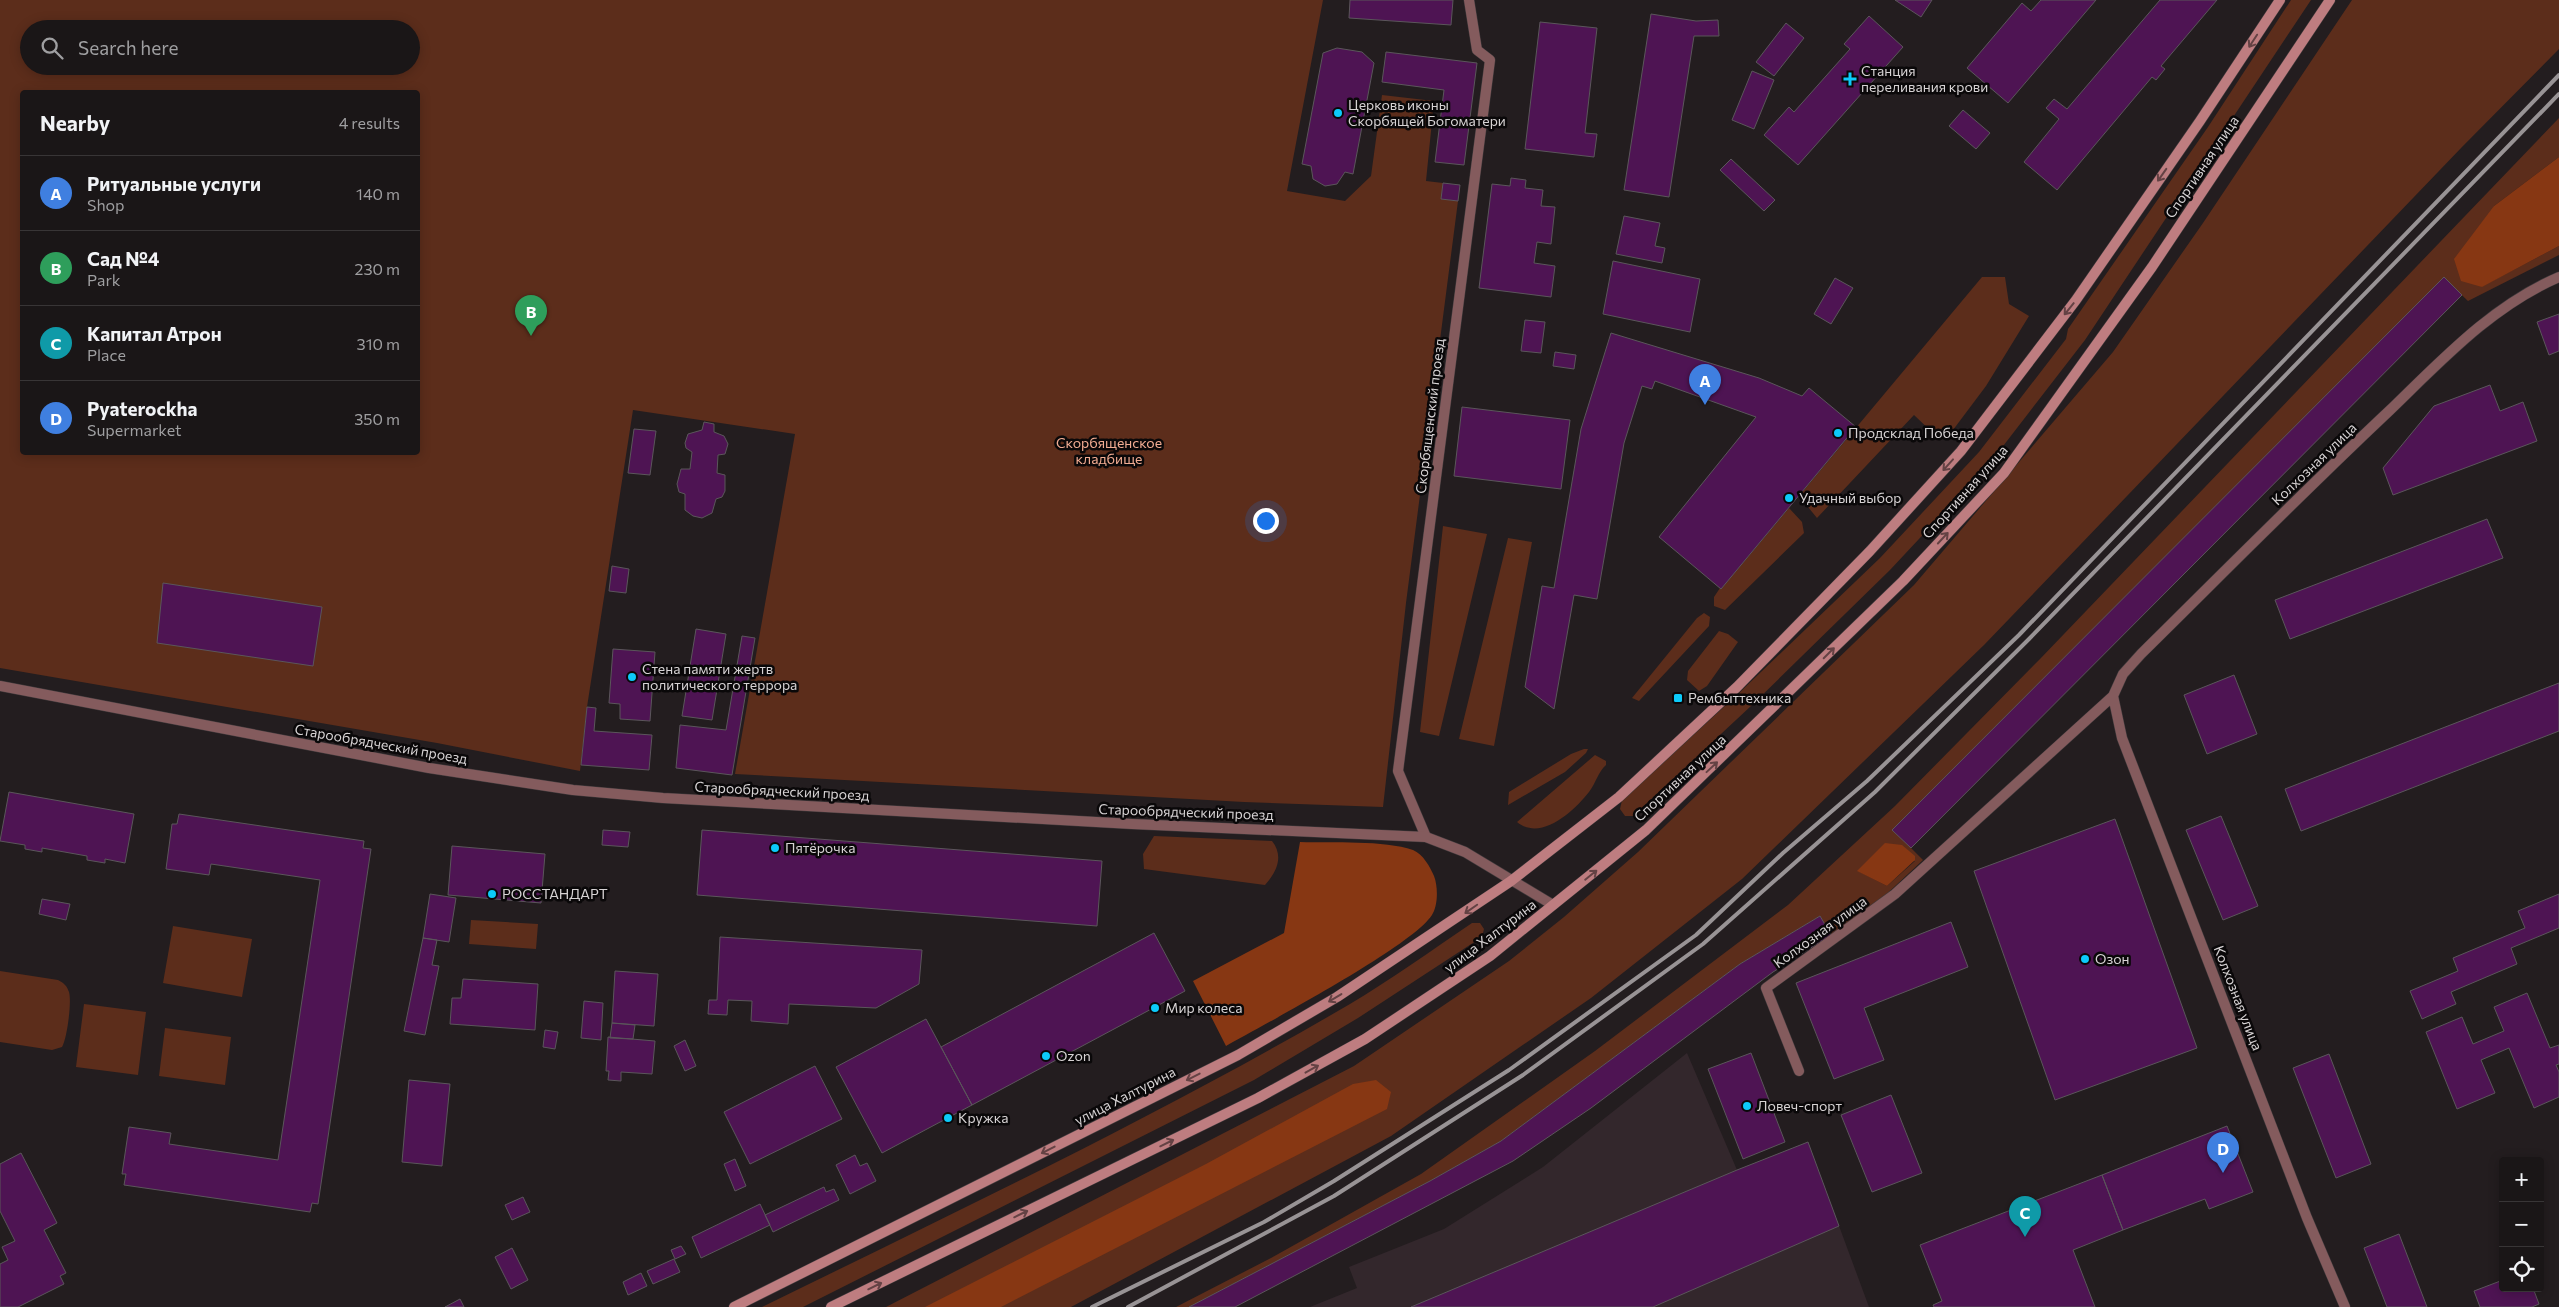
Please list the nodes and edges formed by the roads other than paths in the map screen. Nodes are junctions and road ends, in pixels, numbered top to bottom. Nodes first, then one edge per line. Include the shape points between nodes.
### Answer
1 (1469, 0) edge
2 (2280, 0) edge
3 (2330, 0) edge
4 (2559, 276) edge
5 (0, 686) edge
6 (2113, 696) junction
7 (1426, 837) junction
8 (1511, 881) junction
9 (1553, 905) junction
10 (1799, 1071) dead end
11 (734, 1307) edge
12 (831, 1307) edge
13 (2345, 1307) edge

1 - 7 street, Скорбященский проезд via 1477,50 1490,60 1398,771
2 -> 8 main road, Спортивная улица via 2076,300 1961,451 1870,551 1737,687 1619,796
9 -> 3 main road, Спортивная улица via 1646,830 1765,717 2004,473 2152,267
4 - 6 street, Колхозная улица via 2532,288 2472,332 2141,654 2123,674
5 - 7 street, Старообрядческий проезд via 419,766 573,790 663,798 1132,824
6 - 10 street, Колхозная улица via 1895,894 1766,988
6 - 13 street, Колхозная улица via 2122,738 2307,1218
7 - 8 street, Старообрядческий проезд via 1465,852
8 - 9 street, Старообрядческий проезд
8 -> 11 main road, улица Халтурина via 1337,998 1238,1055
12 -> 9 main road, улица Халтурина via 1267,1094 1372,1034 1490,956

